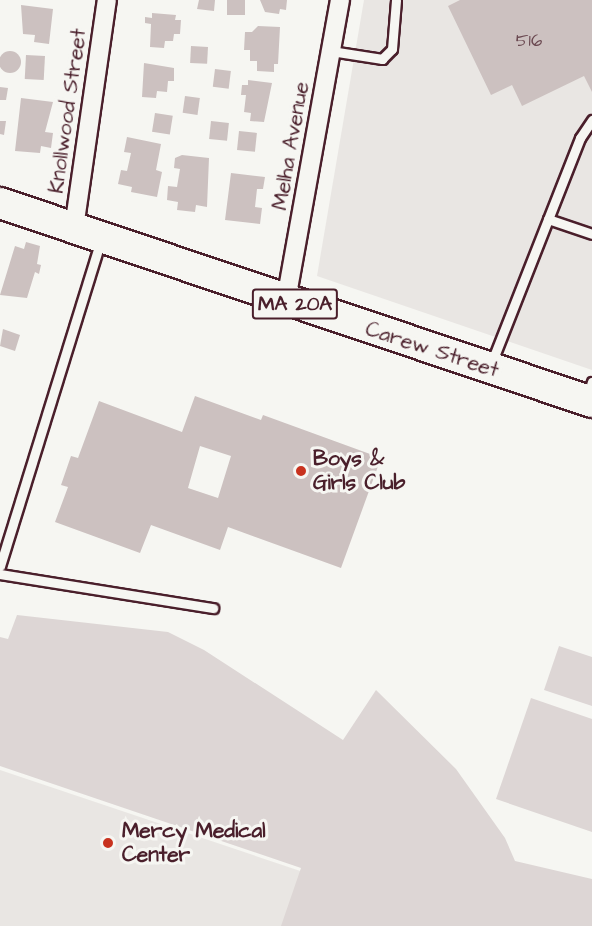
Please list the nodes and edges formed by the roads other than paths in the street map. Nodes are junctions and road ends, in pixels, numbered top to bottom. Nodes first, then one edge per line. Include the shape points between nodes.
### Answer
1 (107, 0) edge
2 (340, 0) edge
3 (396, 0) edge
4 (331, 51) junction
5 (592, 120) edge
6 (0, 202) edge
7 (548, 219) junction
8 (74, 228) junction
9 (592, 234) edge
10 (102, 237) junction
11 (286, 300) junction
12 (489, 369) junction
13 (590, 395) edge
14 (0, 566) edge
15 (0, 574) edge
16 (213, 608) dead end

1 - 8 street, Knollwood Street
2 - 4 street, Melha Avenue
3 - 4 lane via 392,49 382,59
4 - 11 street, Melha Avenue
5 - 7 lane via 580,138
6 - 8 main road, Carew Street / MA 20A
7 - 9 lane
7 - 12 lane
8 - 10 main road, Carew Street / MA 20A
10 - 11 main road, Carew Street / MA 20A
10 - 14 lane
11 - 12 main road, Carew Street / MA 20A
12 - 13 main road, Carew Street / MA 20A
15 - 16 lane

